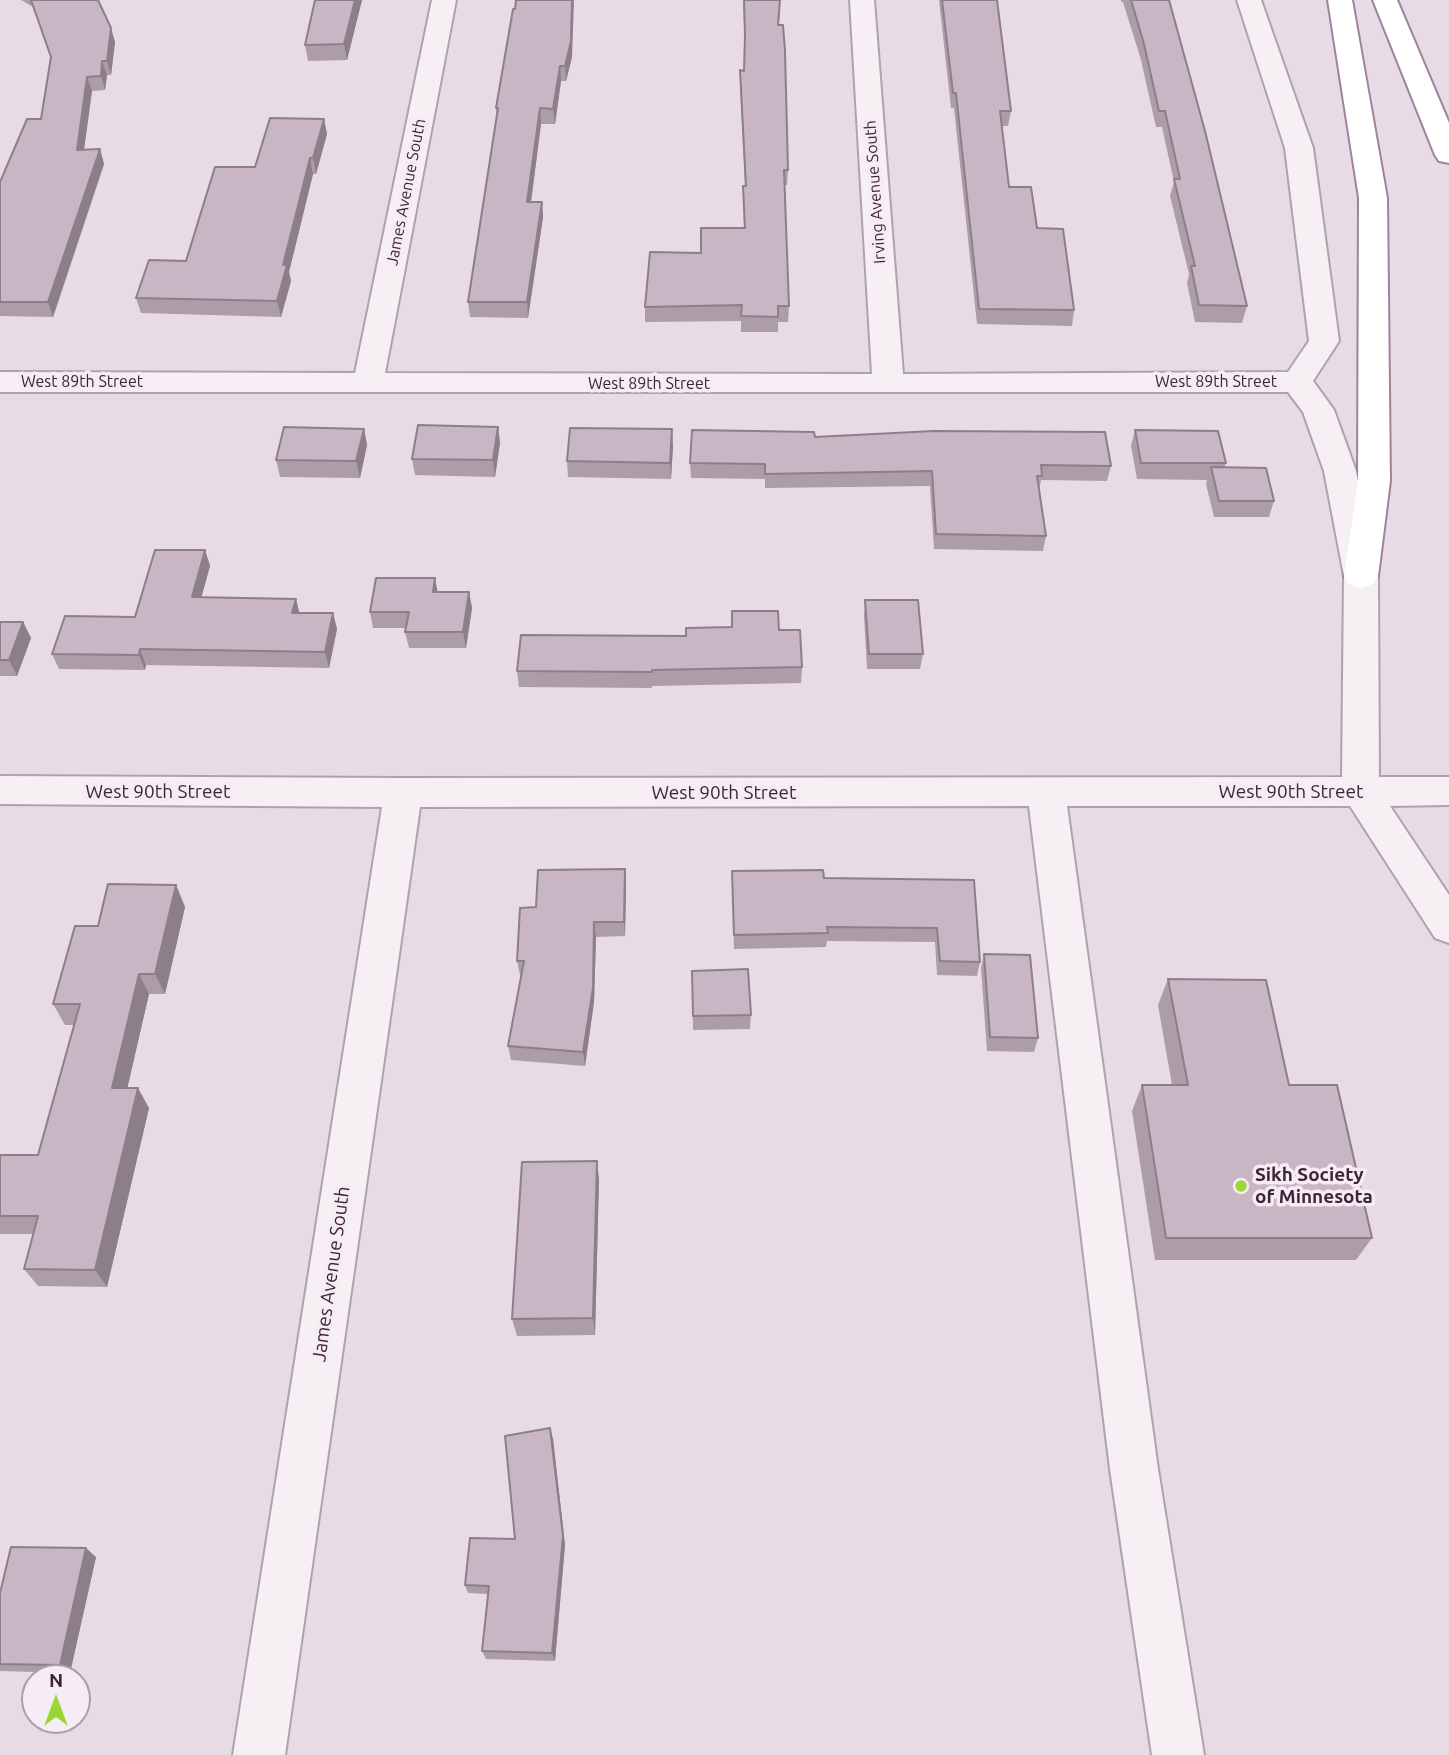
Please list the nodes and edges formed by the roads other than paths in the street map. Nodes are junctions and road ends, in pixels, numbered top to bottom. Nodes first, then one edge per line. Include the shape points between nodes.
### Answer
1 (444, 0) edge
2 (862, 0) edge
3 (1248, 0) edge
4 (1340, 0) edge
5 (1385, 0) edge
6 (1449, 155) edge
7 (0, 382) edge
8 (1297, 382) junction
9 (368, 383) junction
10 (888, 384) junction
11 (1361, 576) junction
12 (0, 790) edge
13 (1360, 791) junction
14 (1449, 791) edge
15 (1046, 792) junction
16 (403, 793) junction
17 (1449, 927) edge
18 (259, 1755) edge
19 (1178, 1755) edge

1 - 9 street, James Avenue South
2 - 10 street, Irving Avenue South
3 - 8 street via 1299,148 1324,341
4 - 11 highway via 1373,198 1374,481
5 - 6 highway
7 - 9 street, West 89th Street
8 - 10 street, West 89th Street
8 - 11 street via 1318,410 1339,471
9 - 10 street, West 89th Street
11 - 13 street
12 - 16 street, West 90th Street
13 - 14 street, West 90th Street
13 - 15 street, West 90th Street
13 - 17 street
15 - 16 street, West 90th Street
15 - 19 street via 1134,1469
16 - 18 street, James Avenue South

